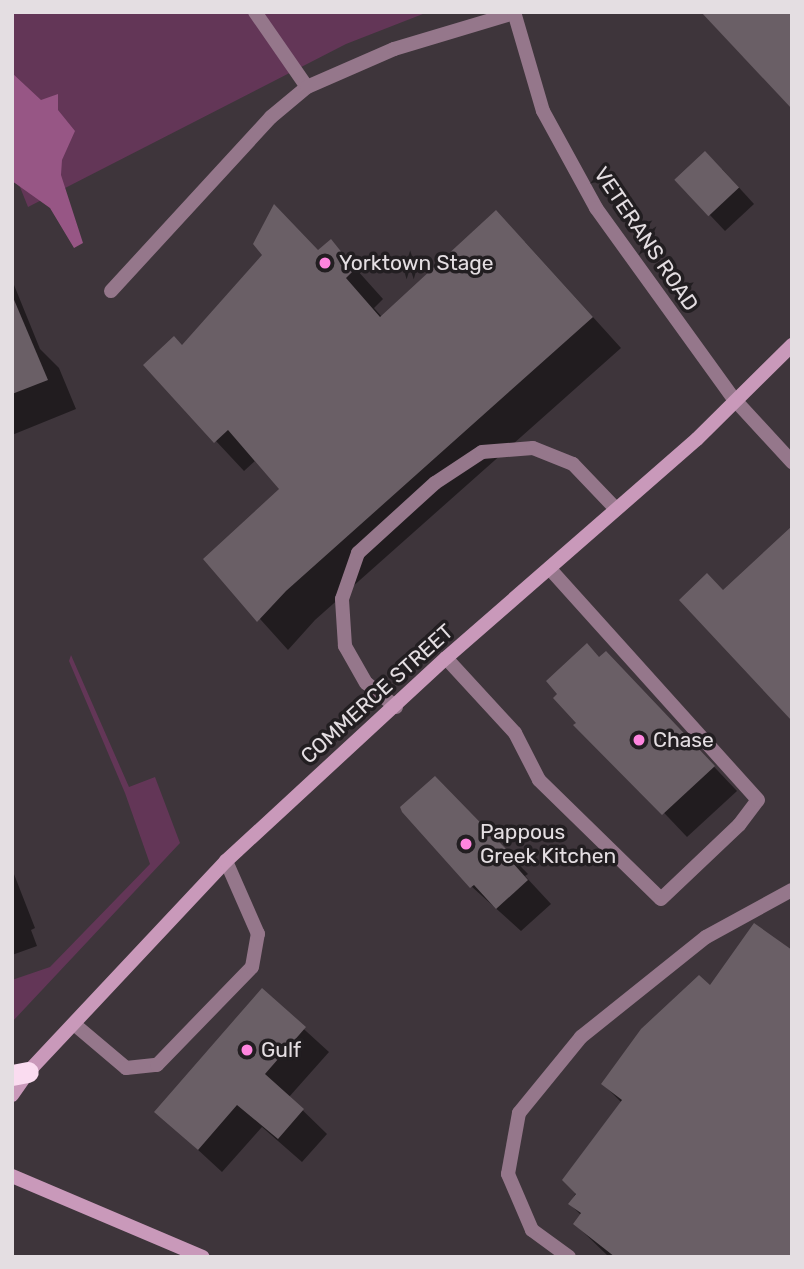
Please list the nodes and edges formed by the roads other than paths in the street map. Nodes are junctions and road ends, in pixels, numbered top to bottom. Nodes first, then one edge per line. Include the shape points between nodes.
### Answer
1 (255, 12) edge
2 (514, 13) edge
3 (307, 86) junction
4 (111, 291) dead end
5 (792, 345) edge
6 (734, 399) junction
7 (792, 462) edge
8 (615, 508) junction
9 (549, 568) junction
10 (446, 658) junction
11 (396, 707) junction
12 (226, 861) junction
13 (792, 890) edge
14 (74, 1024) junction
15 (20, 1074) edge
16 (12, 1095) edge
17 (12, 1176) edge
18 (203, 1257) edge
19 (569, 1257) edge

1 - 3 street
2 - 3 street via 394,49
2 - 6 street, VETERANS ROAD via 543,111 596,208
3 - 4 street via 271,117
5 - 6 street, COMMERCE STREET
6 - 7 street, VETERANS ROAD
6 - 8 street, COMMERCE STREET via 697,439
8 - 9 street, COMMERCE STREET
8 - 11 street via 573,464 533,448 482,452 435,483 358,553 342,599 345,646 366,683
9 - 10 street, COMMERCE STREET
9 - 10 street via 758,800 739,825 661,899 539,780 515,733
10 - 11 street, COMMERCE STREET
11 - 12 street, COMMERCE STREET
12 - 14 street, COMMERCE STREET
12 - 14 street via 258,934 252,967 158,1065 126,1068
13 - 19 street via 706,937 581,1037 519,1113 508,1174 532,1230
14 - 15 street, COMMERCE STREET
15 - 16 street, COMMERCE STREET
17 - 18 street

